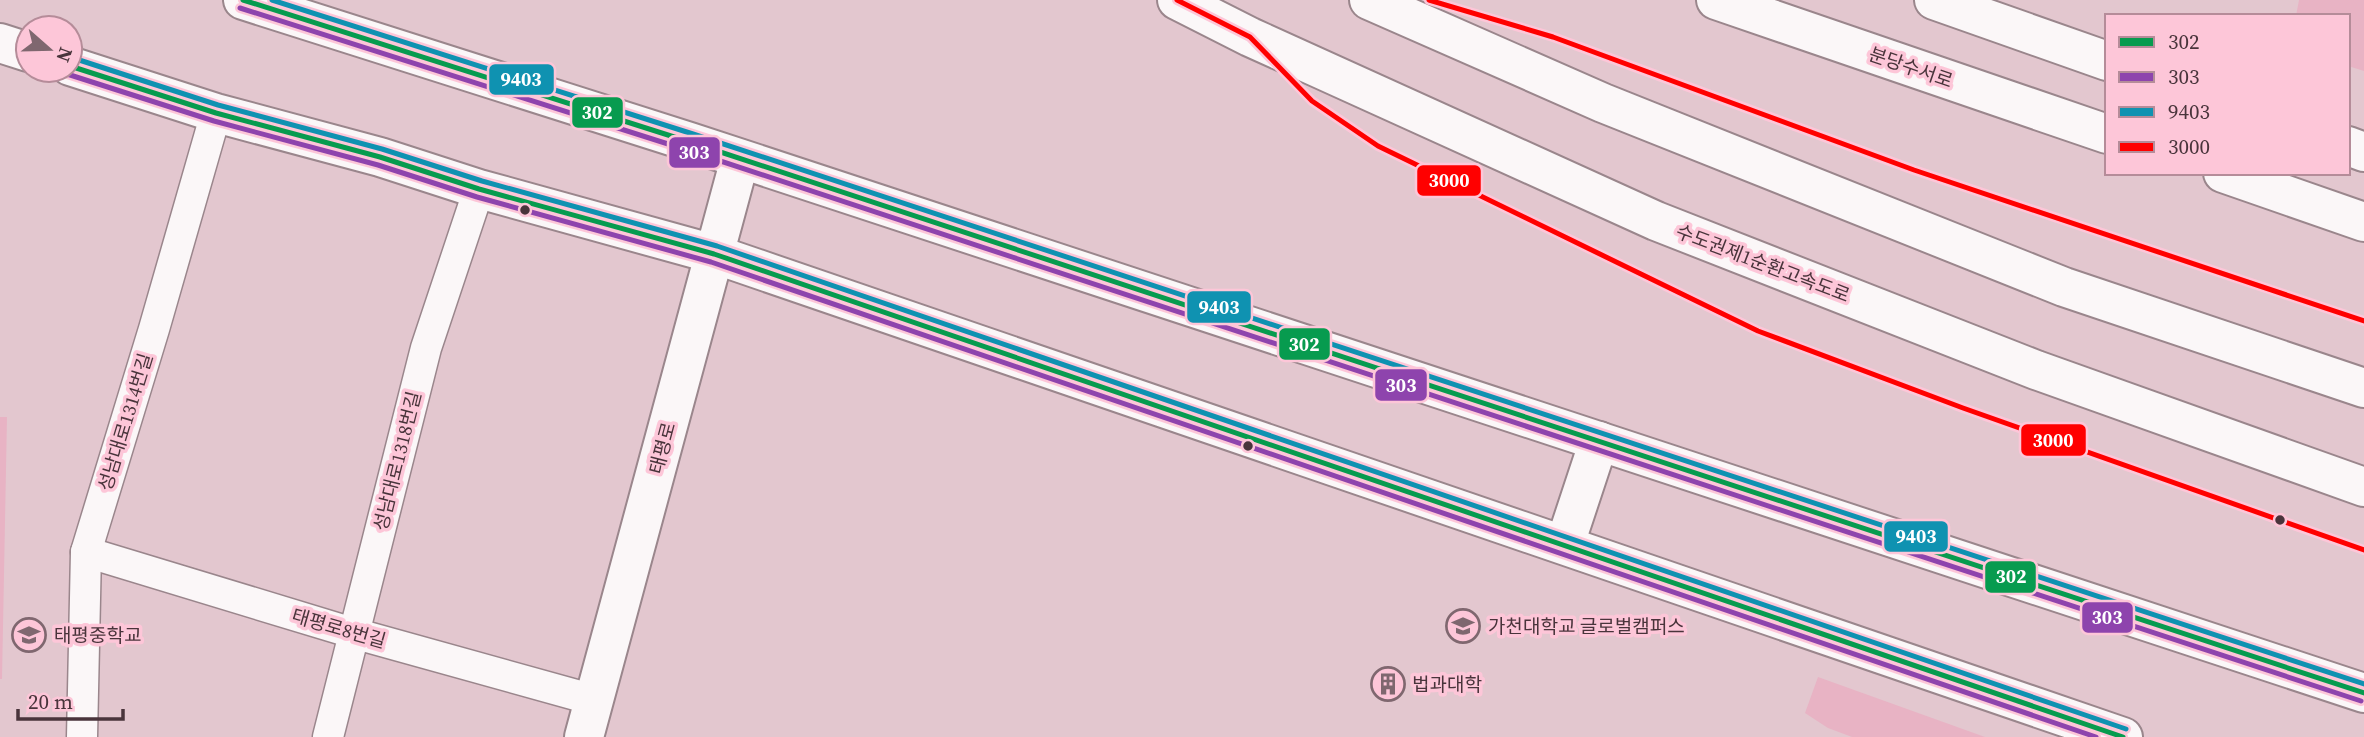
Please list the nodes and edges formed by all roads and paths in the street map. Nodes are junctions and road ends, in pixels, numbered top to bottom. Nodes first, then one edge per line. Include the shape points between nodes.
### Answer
1 (243, 0) edge
2 (1177, 0) edge
3 (1370, 0) edge
4 (1716, 0) edge
5 (1934, 0) edge
6 (2105, 60) edge
7 (84, 71) edge
8 (216, 113) junction
9 (2105, 133) edge
10 (740, 159) junction
11 (2229, 175) edge
12 (479, 189) junction
13 (2364, 222) edge
14 (714, 254) junction
15 (2364, 388) edge
16 (1599, 441) junction
17 (2364, 487) edge
18 (1565, 544) junction
19 (86, 552) junction
20 (353, 633) junction
21 (2364, 693) edge
22 (594, 700) junction
23 (82, 737) edge
24 (328, 737) edge
25 (584, 737) edge
26 (2123, 737) edge

1 - 10 main road
2 - 17 main road, 수도권제1순환고속도로 via 1656,221 2036,370
3 - 15 main road via 1603,103 2064,287
4 - 9 main road, 분당수서로
5 - 6 main road
7 - 8 main road
8 - 12 main road
8 - 19 street, 성남대로1314번길
10 - 14 main road, 태평로
10 - 16 main road
11 - 13 main road
12 - 14 main road
12 - 20 street, 성남대로1318번길 via 426,348
14 - 18 main road
14 - 22 main road, 태평로
16 - 18 main road
16 - 21 main road
18 - 26 main road
19 - 20 street, 태평로8번길
19 - 23 street, 성남대로1314번길
20 - 22 street, 태평로8번길
20 - 24 street, 성남대로1318번길
22 - 25 main road, 태평로

